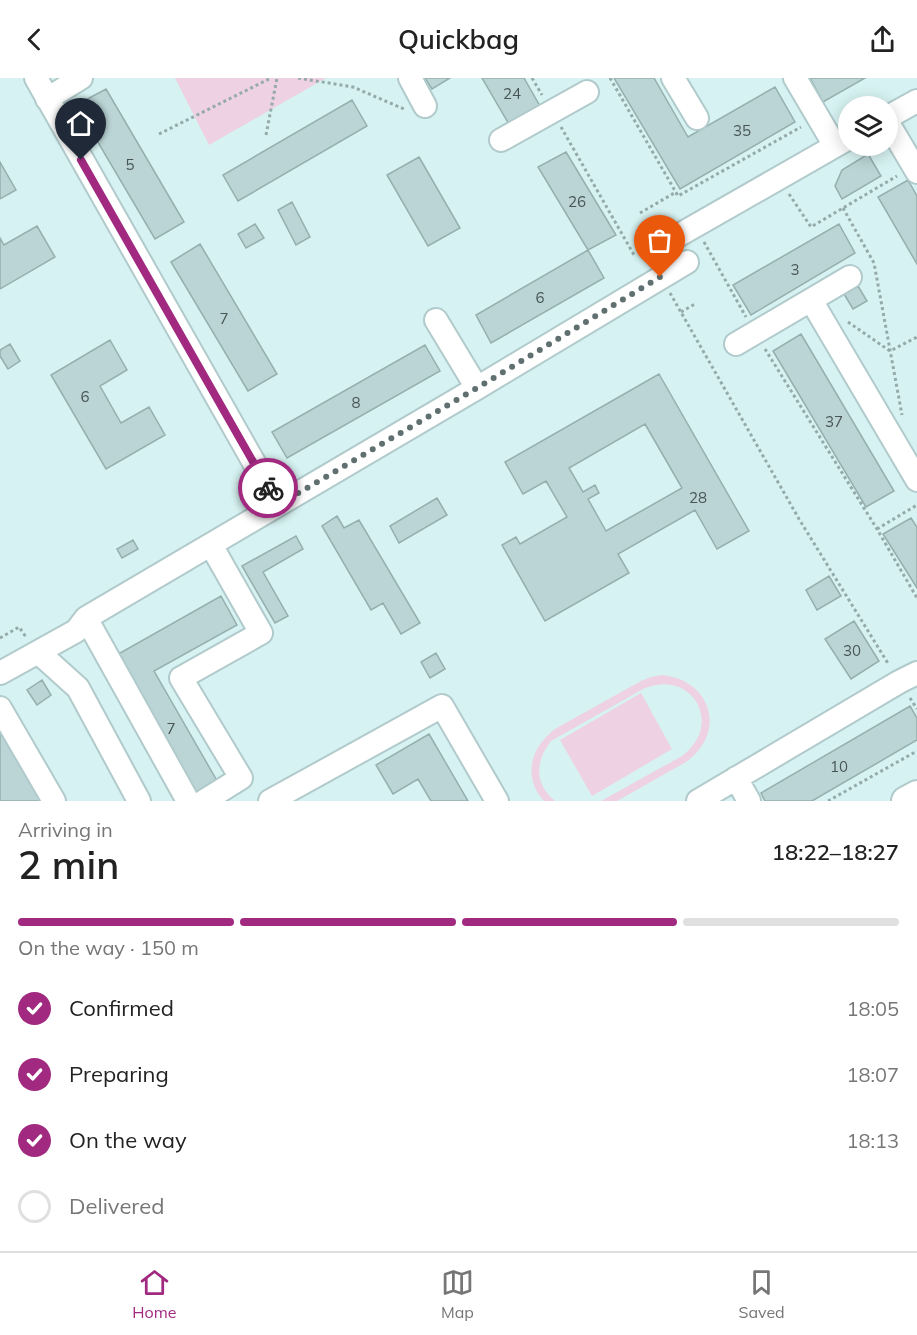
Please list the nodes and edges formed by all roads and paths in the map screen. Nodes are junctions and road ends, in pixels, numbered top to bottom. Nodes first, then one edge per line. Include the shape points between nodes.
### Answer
1 (36, 78) edge
2 (81, 78) edge
3 (271, 78) edge
4 (277, 78) edge
5 (298, 78) edge
6 (410, 78) edge
7 (532, 78) edge
8 (610, 78) edge
9 (673, 78) edge
10 (795, 78) edge
11 (587, 92) dead end
12 (47, 99) junction
13 (917, 101) edge
14 (419, 110) joint
15 (552, 111) junction
16 (898, 111) edge
17 (697, 118) dead end
18 (818, 118) junction
19 (159, 134) dead end
20 (266, 135) dead end
21 (838, 138) edge
22 (501, 140) dead end
23 (898, 140) edge
24 (838, 144) edge
25 (915, 169) edge
26 (676, 192) junction
27 (789, 193) dead end
28 (843, 208) junction
29 (640, 213) dead end
30 (674, 238) dead end
31 (704, 243) dead end
32 (634, 255) dead end
33 (687, 262) dead end
34 (850, 277) dead end
35 (667, 288) dead end
36 (811, 300) junction
37 (695, 304) dead end
38 (681, 312) junction
39 (436, 320) dead end
40 (839, 327) junction
41 (756, 333) junction
42 (917, 337) edge
43 (736, 344) dead end
44 (890, 351) junction
45 (477, 388) junction
46 (903, 420) dead end
47 (917, 480) edge
48 (278, 505) junction
49 (917, 506) edge
50 (877, 529) junction
51 (211, 545) junction
52 (917, 598) edge
53 (81, 624) junction
54 (0, 638) edge
55 (38, 652) junction
56 (0, 673) edge
57 (908, 677) edge
58 (0, 708) edge
59 (917, 709) edge
60 (917, 751) edge
61 (736, 778) junction
62 (917, 795) edge
63 (54, 801) edge
64 (139, 801) edge
65 (174, 801) edge
66 (188, 801) edge
67 (204, 801) edge
68 (270, 801) edge
69 (497, 801) edge
70 (698, 801) edge
71 (749, 801) edge
72 (828, 801) edge
73 (906, 801) edge

1 - 12 street
2 - 12 street
3 - 19 path
4 - 20 path
5 - 14 path via 353,87
6 - 14 street
7 - 15 path
8 - 26 path
9 - 17 street
10 - 18 street
11 - 15 street
12 - 48 street
13 - 16 street
15 - 22 street
15 - 32 path
18 - 21 street
18 - 26 path via 678,196
23 - 25 street
24 - 30 street
25 - 28 path
26 - 29 path
27 - 28 path via 810,227
28 - 44 path via 874,263
31 - 41 path
33 - 45 street
34 - 36 street
35 - 38 path
36 - 40 street
36 - 41 street
37 - 38 path
38 - 57 path via 799,519
39 - 45 street
40 - 44 path
40 - 47 street
41 - 43 street
41 - 50 path
42 - 44 path
44 - 46 path
45 - 48 street
48 - 51 street
49 - 50 path
50 - 52 path
51 - 53 street
51 - 67 street via 261,633 181,678 241,778
53 - 55 street
53 - 65 street
53 - 66 street
54 - 55 path via 19,627
55 - 56 street
55 - 64 street via 78,688
57 - 59 path
57 - 61 street
58 - 63 street
60 - 72 path
61 - 70 street
61 - 71 street
62 - 73 main road
68 - 69 street via 442,706

